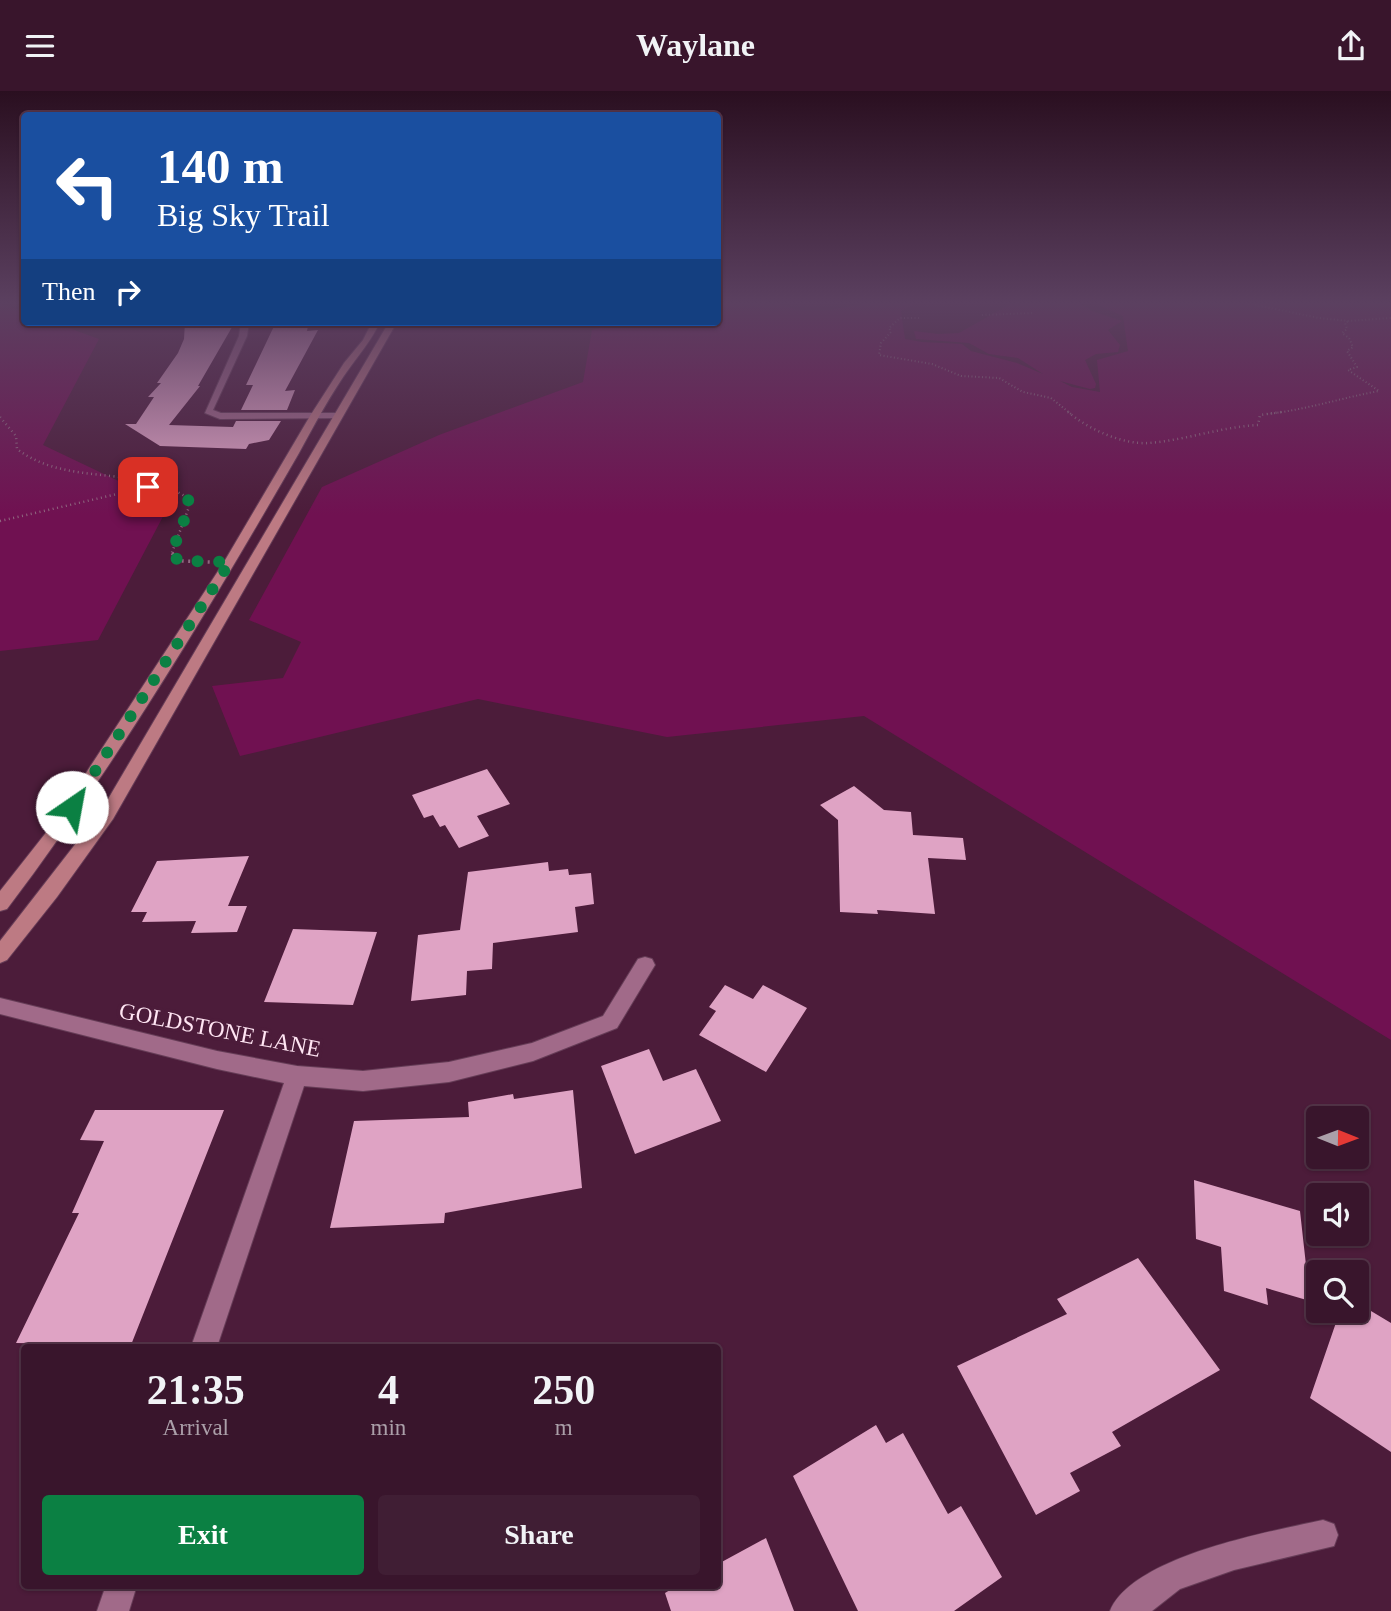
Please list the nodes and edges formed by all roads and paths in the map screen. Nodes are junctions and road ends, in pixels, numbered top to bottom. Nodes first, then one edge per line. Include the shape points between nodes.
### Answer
1 (226, 373) edge
2 (341, 373) edge
3 (363, 373) edge
4 (954, 373) edge
5 (1352, 373) edge
6 (314, 416) junction
7 (338, 416) junction
8 (0, 417) edge
9 (165, 484) junction
10 (0, 521) edge
11 (230, 562) junction
12 (0, 904) edge
13 (0, 955) edge
14 (645, 965) dead end
15 (0, 1006) edge
16 (298, 1076) junction
17 (205, 1344) edge
18 (1323, 1535) dead end
19 (121, 1589) edge
20 (113, 1611) edge
21 (1126, 1611) edge

1 - 6 street via 208,411 220,417
2 - 6 street
3 - 7 street
4 - 5 path via 999,378 1023,392 1051,398 1102,432 1148,443 1227,426 1258,425 1260,415 1379,391
6 - 7 street
6 - 11 street
7 - 13 street via 107,815
8 - 9 path via 16,434 17,449 31,462
9 - 10 path
9 - 11 path via 179,489 189,507 171,555 180,561
11 - 12 street via 58,829
14 - 16 street, GOLDSTONE LANE via 610,1022 533,1052 450,1072 376,1080
15 - 16 street, GOLDSTONE LANE via 125,1039
16 - 17 street
18 - 21 street via 1234,1555 1171,1577
19 - 20 street

